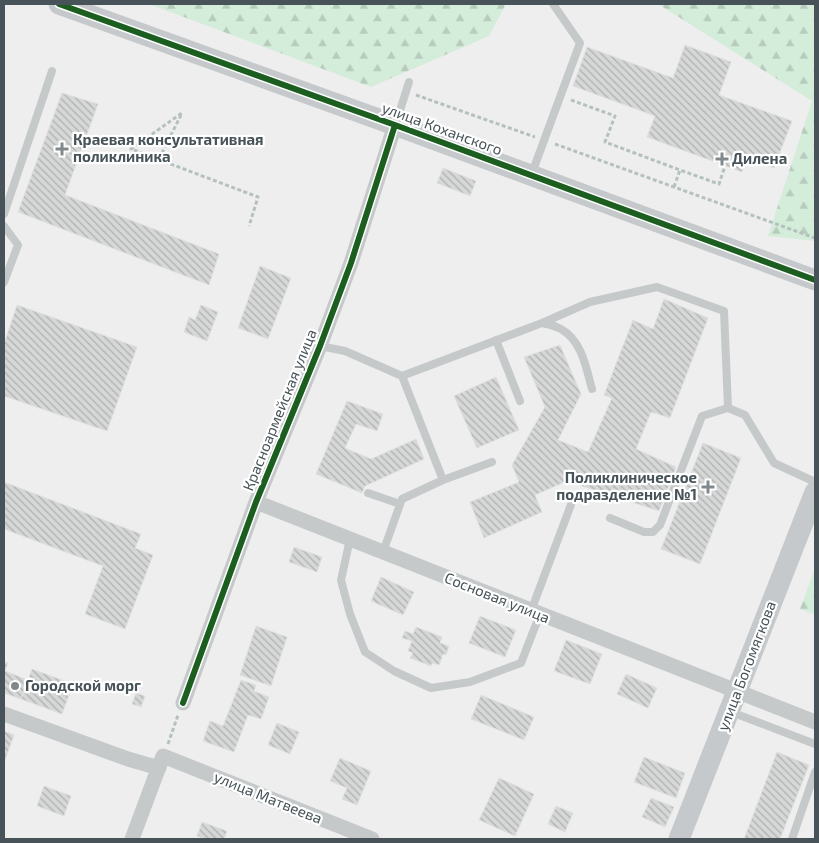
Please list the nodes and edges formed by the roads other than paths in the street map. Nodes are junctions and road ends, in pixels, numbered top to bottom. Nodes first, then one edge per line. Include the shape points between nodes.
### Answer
1 (59, 4) edge
2 (553, 4) edge
3 (52, 71) dead end
4 (409, 82) dead end
5 (395, 125) junction
6 (531, 175) junction
7 (4, 214) edge
8 (4, 226) edge
9 (815, 280) edge
10 (4, 282) edge
11 (542, 323) junction
12 (496, 340) junction
13 (320, 346) junction
14 (402, 376) junction
15 (592, 390) dead end
16 (520, 401) dead end
17 (728, 408) junction
18 (492, 462) dead end
19 (443, 480) junction
20 (815, 482) edge
21 (815, 492) edge
22 (368, 494) dead end
23 (256, 502) junction
24 (572, 502) dead end
25 (400, 504) junction
26 (610, 518) dead end
27 (350, 539) junction
28 (383, 552) junction
29 (535, 613) junction
30 (734, 702) junction
31 (183, 703) road end
32 (4, 714) edge
33 (815, 722) edge
34 (815, 744) edge
35 (161, 762) junction
36 (815, 772) edge
37 (132, 839) edge
38 (372, 839) edge
39 (679, 839) edge
40 (792, 839) edge

1 - 5 street, улица Коханского
2 - 6 lane via 580,43
3 - 7 lane
4 - 5 lane
5 - 6 street, улица Коханского
5 - 13 street, Красноармейская улица via 351,263
6 - 9 street, улица Коханского
8 - 10 lane via 18,245
11 - 12 lane
11 - 15 lane via 560,328 577,344
11 - 17 lane via 590,302 657,287 724,311
12 - 14 lane
12 - 16 lane
13 - 14 lane via 345,352
13 - 23 street, Красноармейская улица
14 - 19 lane
17 - 20 lane via 745,414 774,463
17 - 26 lane via 702,416 660,525 653,532 644,532
18 - 19 lane
19 - 25 lane via 402,499
21 - 30 street, улица Богомягкова
22 - 25 lane
23 - 27 street, Сосновая улица
23 - 31 street, Красноармейская улица
24 - 29 lane
25 - 28 lane
27 - 28 street, Сосновая улица
27 - 29 lane via 341,580 365,652 394,671 431,688 470,682 521,663
28 - 29 street, Сосновая улица
29 - 30 street, Сосновая улица
30 - 33 street, Сосновая улица
30 - 34 lane
30 - 39 street, улица Богомягкова
32 - 35 street, улица Матвеева via 128,759
35 - 37 street
35 - 38 street, улица Матвеева
36 - 40 lane

